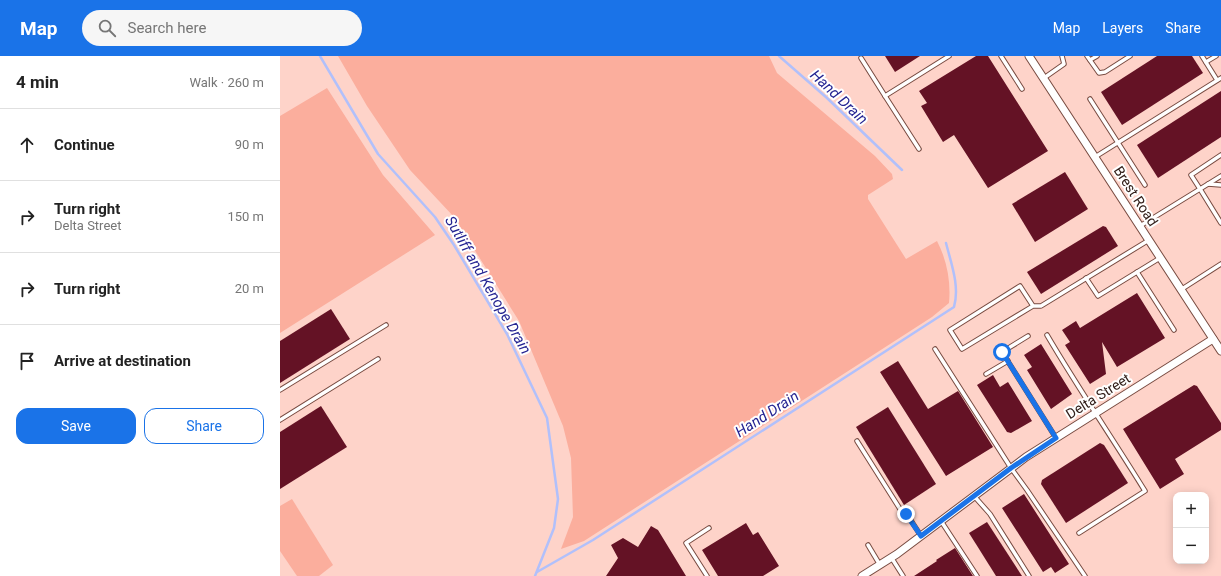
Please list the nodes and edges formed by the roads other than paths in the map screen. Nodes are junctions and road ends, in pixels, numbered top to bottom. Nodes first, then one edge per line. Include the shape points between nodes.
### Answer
1 (949, 56) edge
2 (1001, 56) edge
3 (1029, 56) edge
4 (1062, 56) edge
5 (1087, 56) edge
6 (1097, 56) edge
7 (1130, 56) edge
8 (1202, 56) edge
9 (1216, 56) edge
10 (861, 58) dead end
11 (1090, 60) junction
12 (1206, 62) junction
13 (1044, 78) junction
14 (1221, 78) edge
15 (1217, 80) junction
16 (1022, 89) dead end
17 (885, 96) junction
18 (1090, 99) dead end
19 (1118, 143) junction
20 (919, 149) dead end
21 (1221, 155) edge
22 (1095, 157) junction
23 (1221, 176) edge
24 (1208, 184) junction
25 (1145, 185) dead end
26 (1221, 185) edge
27 (1200, 189) junction
28 (1221, 222) edge
29 (1140, 226) junction
30 (1149, 240) junction
31 (1160, 258) junction
32 (1221, 264) edge
33 (1138, 272) junction
34 (1086, 278) junction
35 (1181, 290) junction
36 (1033, 306) junction
37 (386, 325) dead end
38 (1174, 330) dead end
39 (1047, 335) dead end
40 (1028, 336) dead end
41 (1217, 341) edge
42 (935, 349) dead end
43 (1221, 351) edge
44 (378, 359) dead end
45 (1008, 361) junction
46 (986, 374) dead end
47 (280, 390) edge
48 (1096, 412) junction
49 (280, 420) edge
50 (1056, 438) junction
51 (857, 441) dead end
52 (1011, 468) junction
53 (973, 495) junction
54 (941, 520) junction
55 (709, 528) dead end
56 (1079, 533) dead end
57 (921, 536) junction
58 (868, 545) dead end
59 (891, 558) junction
60 (880, 565) junction
61 (707, 576) edge
62 (862, 576) edge
63 (903, 576) edge
64 (977, 576) edge
65 (1029, 576) edge
66 (1085, 576) edge

1 - 17 lane
2 - 16 lane
3 - 13 street, Brest Road
4 - 13 lane via 1064,64
5 - 11 lane
6 - 11 lane
7 - 11 lane via 1105,72 1099,73
8 - 12 lane
9 - 12 lane
10 - 17 lane
12 - 15 lane
13 - 22 street, Brest Road
14 - 15 lane
15 - 19 lane
17 - 20 lane
18 - 19 lane
19 - 22 lane
19 - 25 lane
21 - 27 lane via 1191,174
22 - 29 street, Brest Road
23 - 24 lane
24 - 26 lane
24 - 27 lane
27 - 28 lane
27 - 29 lane
29 - 30 street, Brest Road
30 - 31 street, Brest Road
30 - 34 lane
31 - 33 lane
31 - 35 street, Brest Road
32 - 35 lane
33 - 34 lane via 1098,296
33 - 38 lane
34 - 36 lane via 1041,306
35 - 41 street, Brest Road
36 - 36 lane via 1020,286 950,330 962,350
37 - 47 lane
39 - 48 lane
40 - 45 lane via 1002,352
41 - 43 street, Brest Road
41 - 48 street, Delta Street
42 - 52 lane
44 - 49 lane
45 - 46 lane
45 - 50 lane
48 - 50 street, Delta Street
48 - 56 lane via 1145,491
50 - 52 street, Delta Street
51 - 57 lane via 900,509
52 - 53 street, Delta Street
52 - 66 lane
53 - 54 street, Delta Street
53 - 65 lane via 990,514
54 - 57 street, Delta Street
54 - 64 lane
55 - 61 lane via 686,543
57 - 59 street, Delta Street
58 - 60 lane
59 - 60 street, Delta Street
59 - 63 lane
60 - 62 street, Delta Street

